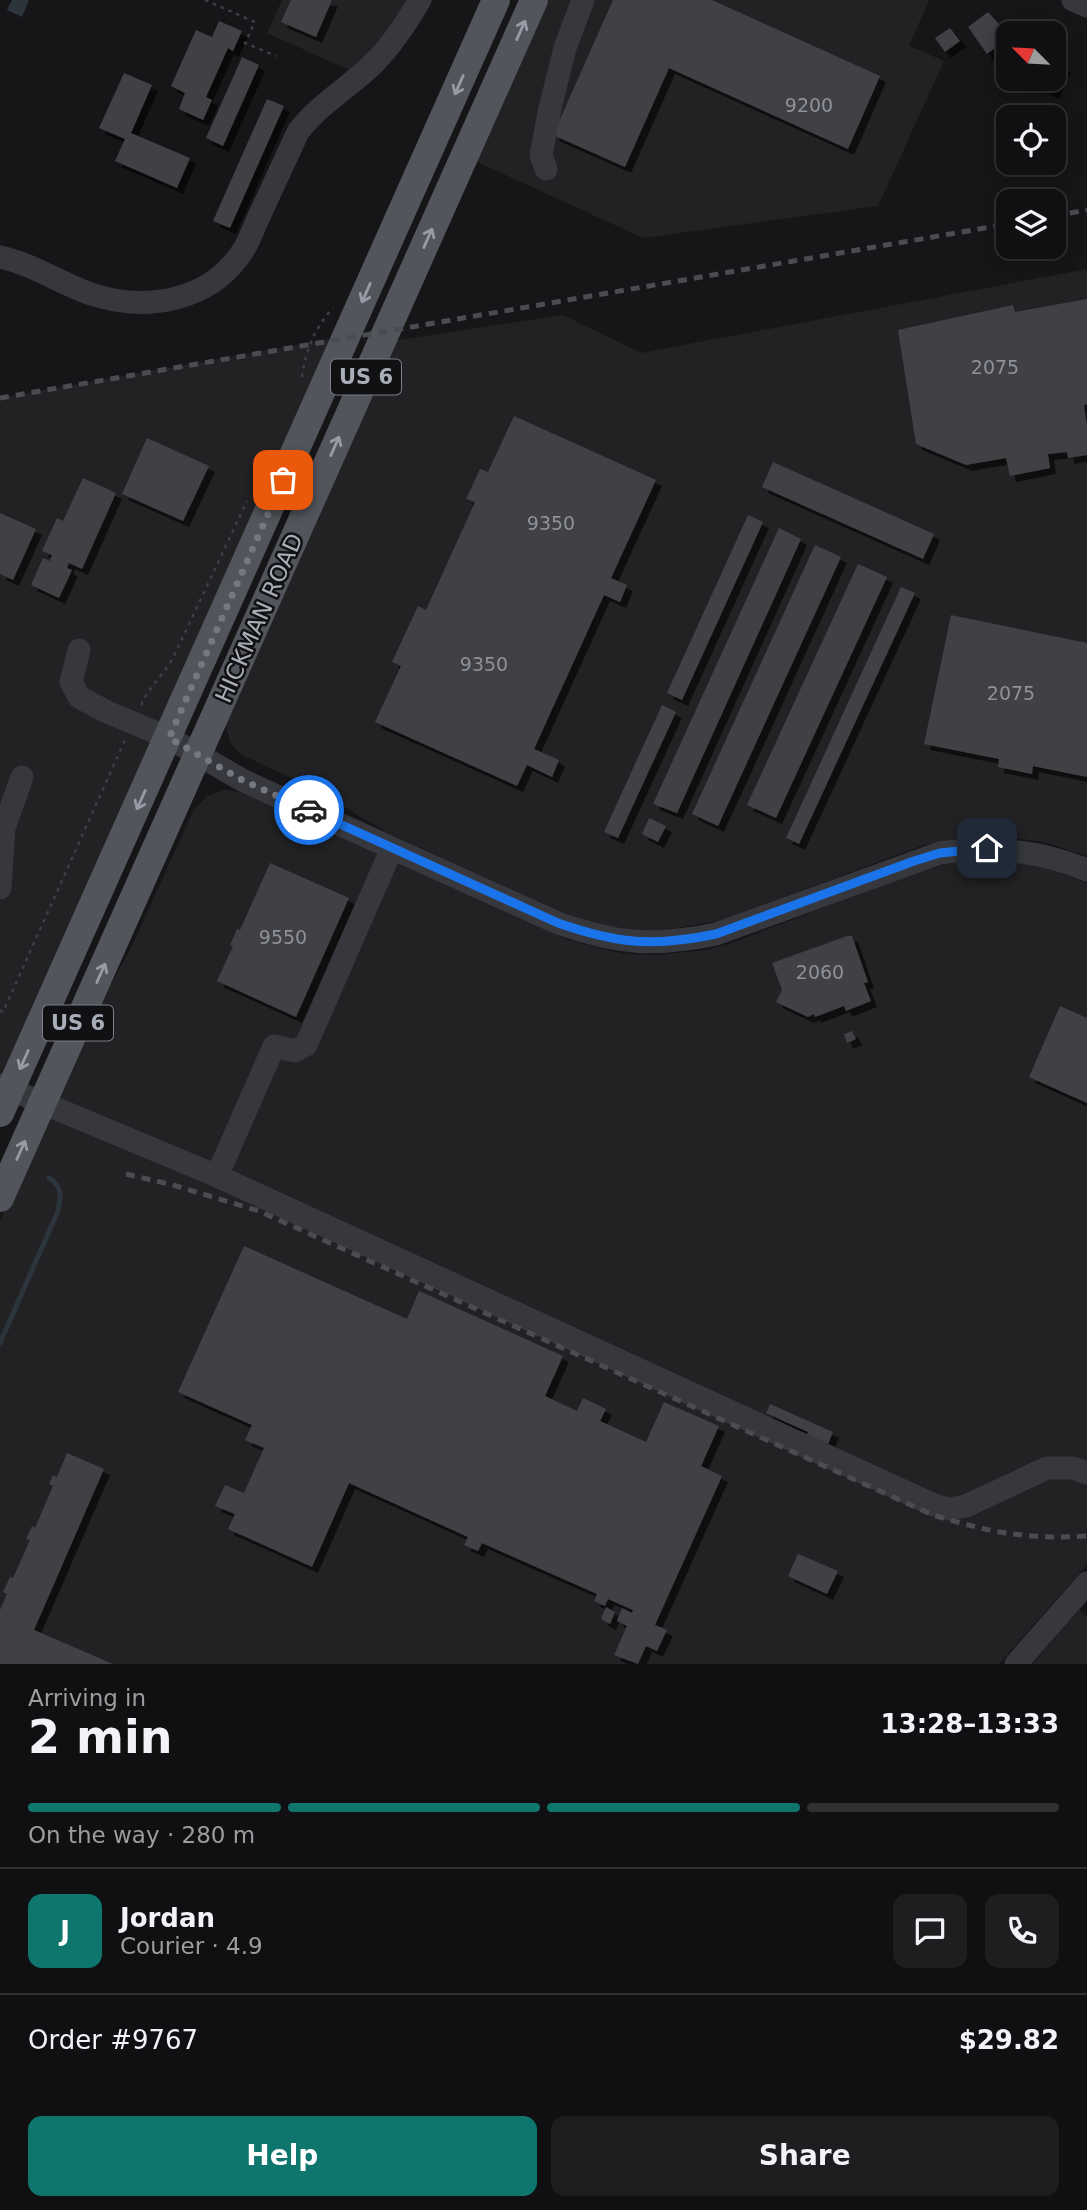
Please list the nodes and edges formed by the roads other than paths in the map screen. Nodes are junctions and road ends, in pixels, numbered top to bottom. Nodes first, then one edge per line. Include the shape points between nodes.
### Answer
1 (420, 0) edge
2 (496, 0) edge
3 (534, 0) edge
4 (583, 0) edge
5 (1073, 0) edge
6 (1087, 6) edge
7 (547, 169) dead end
8 (0, 257) edge
9 (79, 650) dead end
10 (169, 738) junction
11 (198, 754) junction
12 (22, 777) dead end
13 (393, 848) junction
14 (1087, 870) edge
15 (0, 888) edge
16 (4, 1095) edge
17 (43, 1102) junction
18 (217, 1176) junction
19 (0, 1198) edge
20 (1087, 1473) edge
21 (1087, 1583) edge
22 (1016, 1664) edge

1 - 8 street via 375,62 310,116 298,132 244,249 221,276 191,295 157,303 129,302 89,293 22,261
2 -> 10 main road, HICKMAN ROAD / US 6
11 -> 3 main road, HICKMAN ROAD / US 6
4 - 7 street via 550,108 541,155
5 - 6 street
9 - 10 street via 71,682 79,697
10 - 11 street
10 -> 16 main road, HICKMAN ROAD / US 6
11 - 13 street via 244,781
17 -> 11 main road, HICKMAN ROAD / US 6
12 - 15 street via 4,828
13 - 14 street via 568,926 621,941 654,944 716,934 940,853 1003,848 1039,853
13 - 18 street via 306,1045 295,1051 274,1046
16 - 17 street
17 - 18 street
19 -> 17 main road, HICKMAN ROAD / US 6
18 - 20 street via 934,1505 949,1509 966,1506 1046,1468
21 - 22 street

